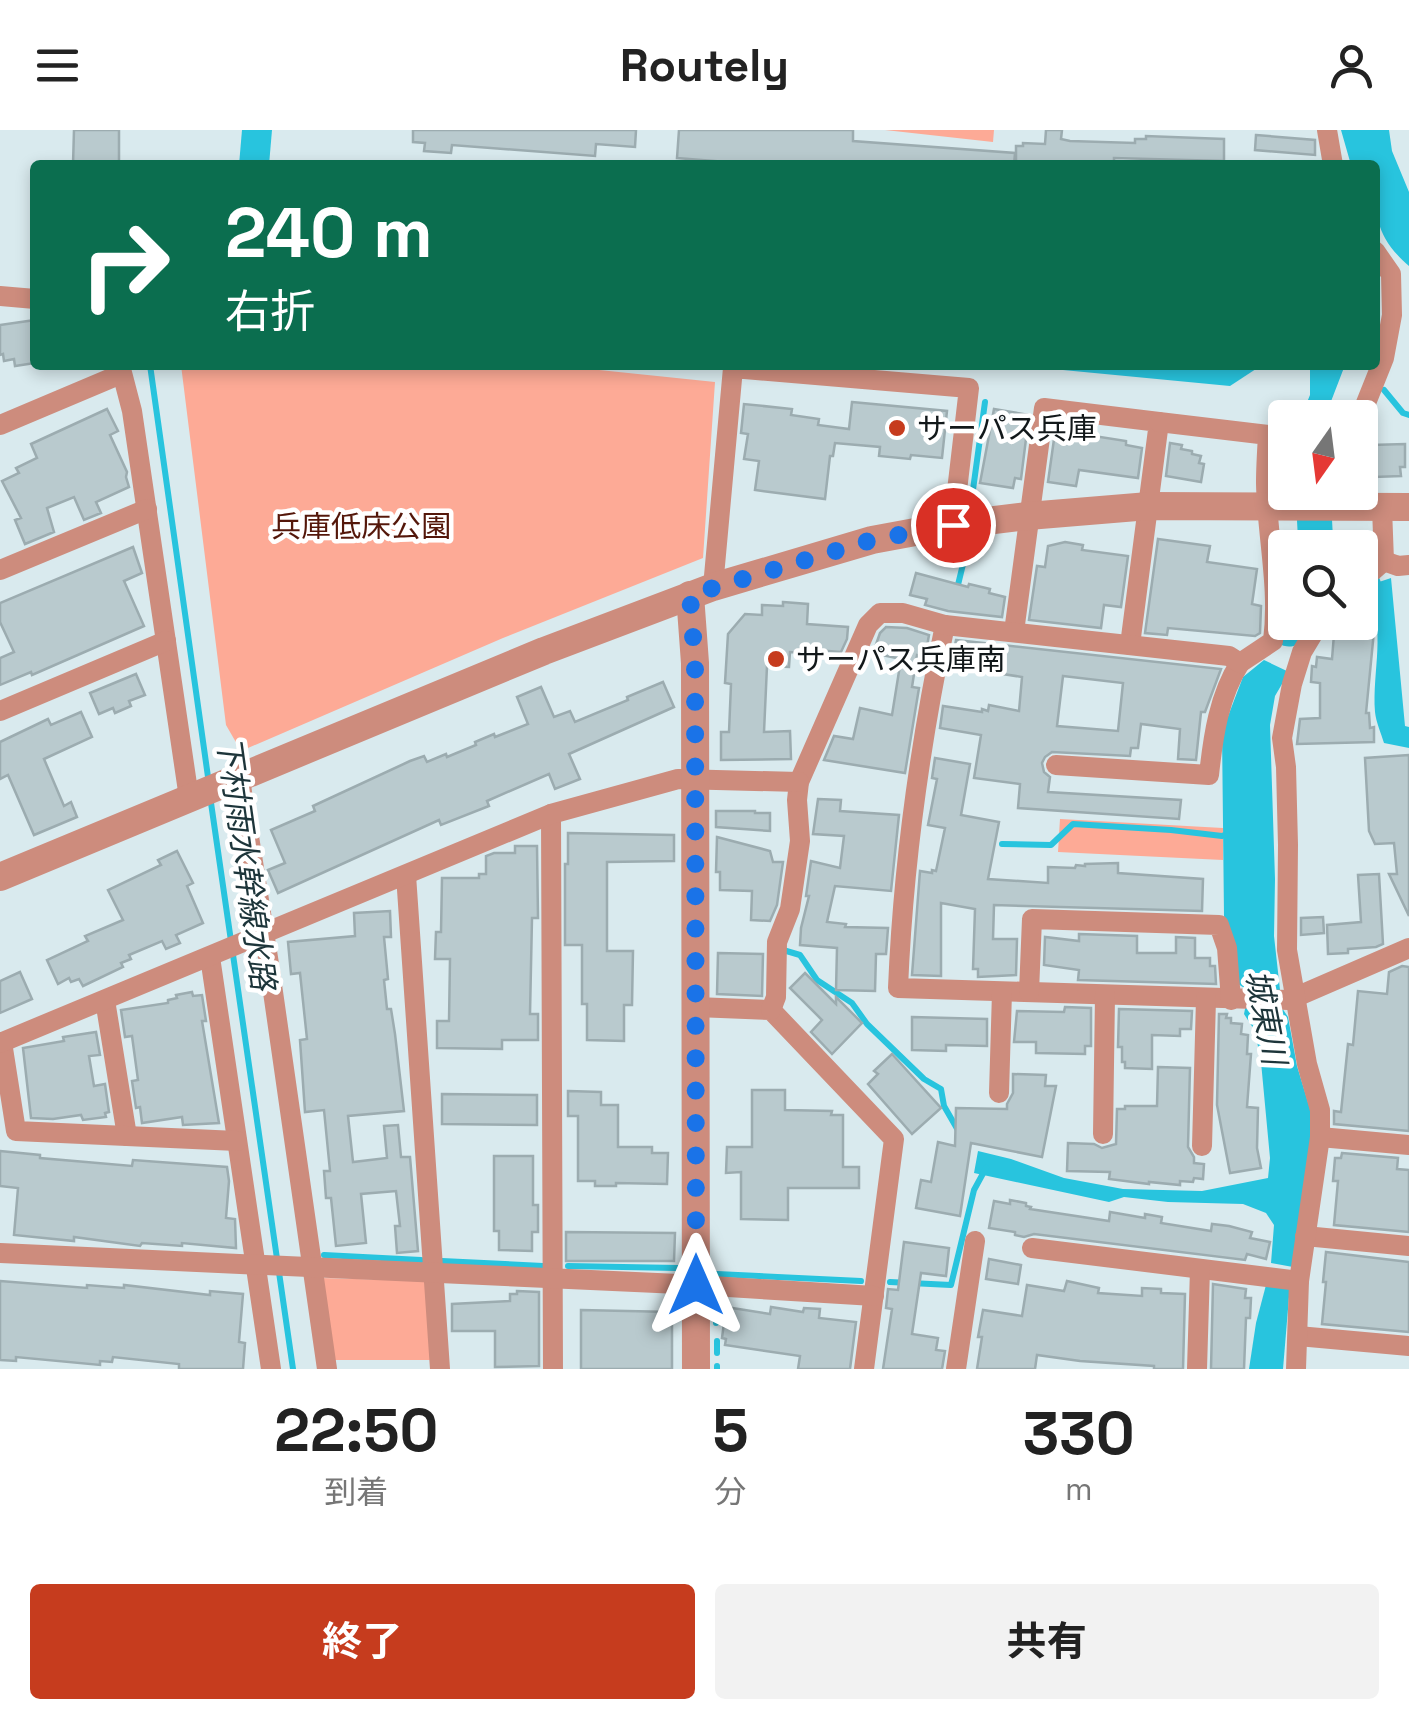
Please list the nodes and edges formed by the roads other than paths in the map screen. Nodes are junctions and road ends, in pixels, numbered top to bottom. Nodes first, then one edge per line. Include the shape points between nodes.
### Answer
1 (1326, 130) edge
2 (1332, 160) edge
3 (1380, 258) edge
4 (0, 296) edge
5 (30, 299) edge
6 (1380, 368) edge
7 (120, 370) edge
8 (732, 370) edge
9 (756, 370) edge
10 (1379, 370) edge
11 (1367, 400) edge
12 (1160, 422) junction
13 (0, 424) edge
14 (1268, 436) edge
15 (1268, 436) edge
16 (1268, 489) edge
17 (1148, 506) junction
18 (1268, 506) edge
19 (147, 509) junction
20 (1275, 510) edge
21 (1028, 516) junction
22 (953, 525) junction
23 (1409, 565) edge
24 (0, 570) edge
25 (1378, 570) edge
26 (702, 591) junction
27 (945, 625) junction
28 (1014, 632) junction
29 (1309, 640) edge
30 (166, 641) junction
31 (1272, 641) junction
32 (1130, 645) junction
33 (1302, 652) junction
34 (1240, 663) junction
35 (0, 711) edge
36 (1056, 765) dead end
37 (695, 780) junction
38 (232, 782) junction
39 (799, 782) junction
40 (193, 797) junction
41 (550, 814) junction
42 (406, 875) junction
43 (0, 877) edge
44 (256, 938) junction
45 (1409, 948) edge
46 (213, 956) junction
47 (1002, 992) junction
48 (1029, 992) junction
49 (1105, 995) junction
50 (1206, 999) junction
51 (1293, 999) junction
52 (106, 1000) junction
53 (1235, 1000) junction
54 (696, 1008) junction
55 (771, 1010) junction
56 (1, 1042) edge
57 (999, 1093) dead end
58 (1103, 1134) dead end
59 (126, 1136) junction
60 (1320, 1137) junction
61 (237, 1141) junction
62 (1202, 1146) dead end
63 (1409, 1146) edge
64 (1305, 1236) junction
65 (975, 1240) dead end
66 (1409, 1246) edge
67 (1032, 1248) dead end
68 (0, 1254) edge
69 (261, 1265) junction
70 (305, 1267) junction
71 (1200, 1269) junction
72 (434, 1273) junction
73 (553, 1279) junction
74 (1298, 1282) junction
75 (696, 1285) junction
76 (874, 1296) junction
77 (1298, 1336) junction
78 (1409, 1346) edge
79 (271, 1369) edge
80 (327, 1369) edge
81 (440, 1369) edge
82 (553, 1369) edge
83 (696, 1369) edge
84 (864, 1369) edge
85 (956, 1369) edge
86 (1197, 1369) edge
87 (1296, 1369) edge

1 - 2 street
3 - 6 street via 1391,274 1392,315
4 - 5 street
7 - 13 street
7 - 19 street
8 - 26 street
9 - 22 street via 969,388
10 - 11 street
12 - 15 street
12 - 17 street
12 - 21 street via 1044,408
14 - 16 street
17 - 18 street
17 - 21 street
17 - 32 street
19 - 24 street
19 - 30 street
20 - 31 street
21 - 22 street
21 - 28 street
22 - 26 street via 872,540
23 - 25 street
26 - 37 street
26 - 38 street
27 - 28 street
27 - 39 street via 903,612 880,613 868,626
27 - 47 street via 901,908 898,988
28 - 32 street
29 - 33 street
30 - 35 street
30 - 40 street
31 - 33 street
31 - 34 street
32 - 34 street via 1229,656
33 - 51 street via 1282,738
34 - 36 street via 1214,732 1209,775
37 - 39 street
37 - 41 street
37 - 54 street
38 - 40 street
38 - 44 street
39 - 55 street via 800,841 790,909 777,942
40 - 43 street
41 - 42 street
41 - 73 street
42 - 44 street
42 - 72 street
44 - 46 street
44 - 70 street via 270,964
45 - 51 street
46 - 52 street
46 - 61 street
47 - 48 street
47 - 57 street
48 - 49 street
48 - 53 street via 1032,919 1219,925
49 - 50 street
49 - 58 street
50 - 53 street
50 - 62 street
51 - 53 street
51 - 60 street via 1320,1110
52 - 56 street
52 - 59 street
54 - 55 street
54 - 75 street
55 - 76 street via 894,1139
56 - 59 street via 16,1132
59 - 61 street
60 - 63 street
60 - 64 street
61 - 69 street
64 - 66 street
64 - 74 street
65 - 85 street
67 - 71 street
68 - 69 street
69 - 70 street
69 - 79 street
70 - 72 street
70 - 80 street
71 - 74 street
71 - 86 street
72 - 73 street
72 - 81 street
73 - 75 street
73 - 82 street
74 - 77 street
75 - 76 street
75 - 83 street
76 - 84 street
77 - 78 street
77 - 87 street

